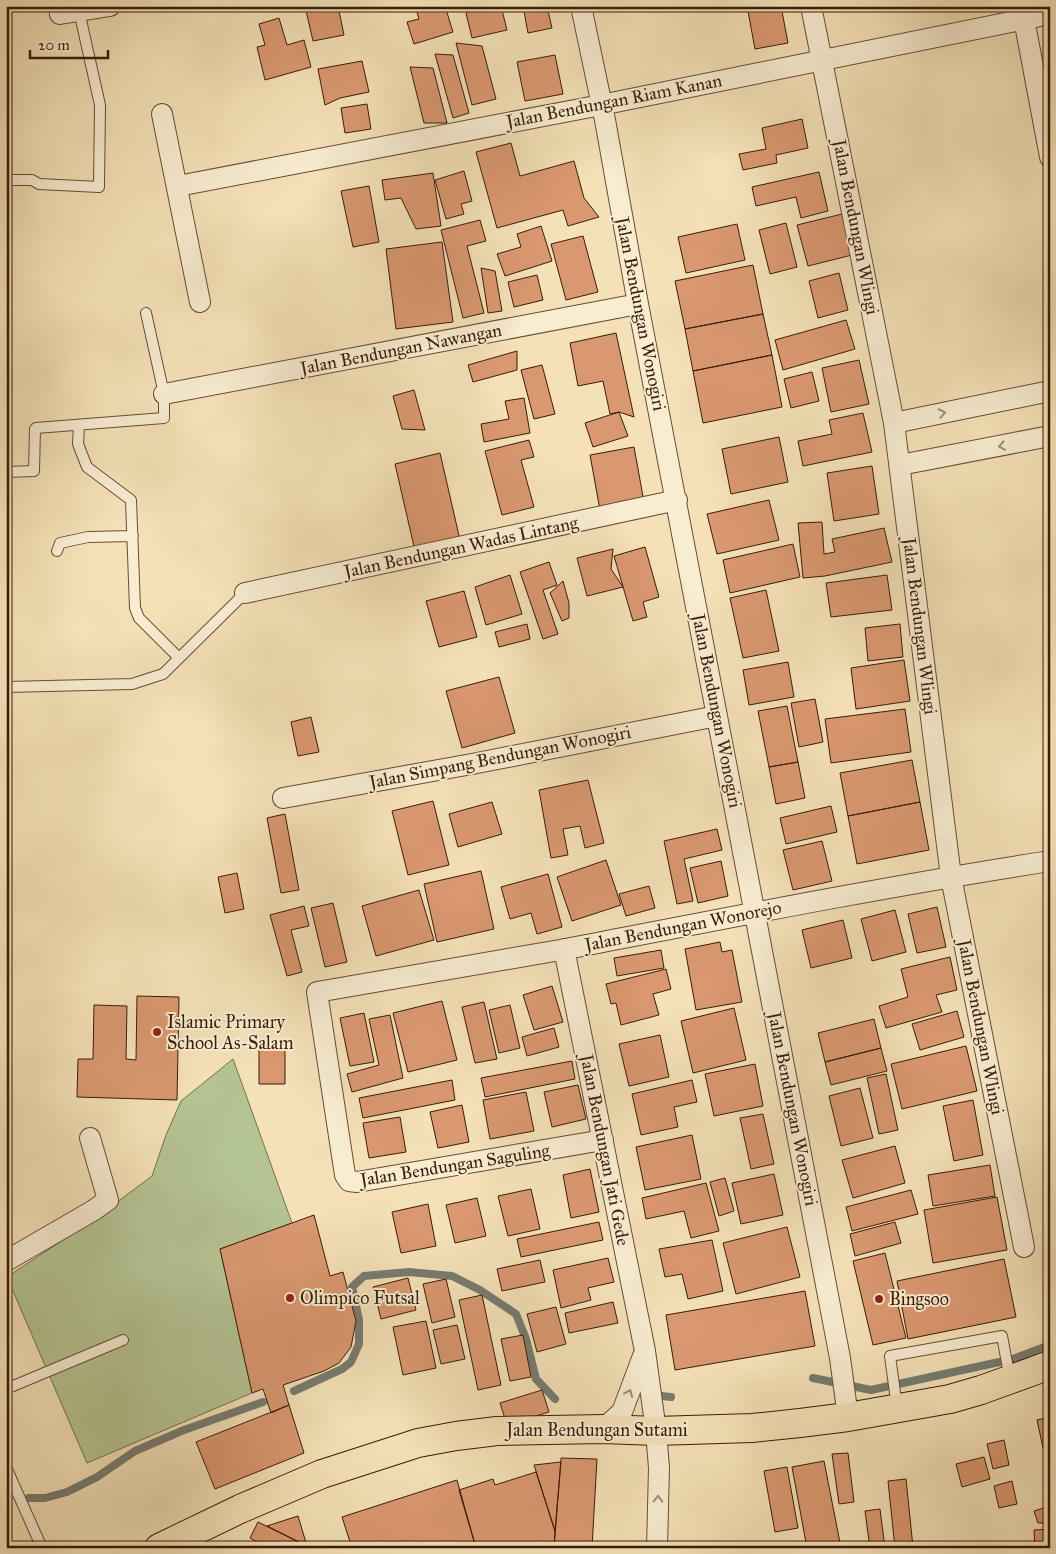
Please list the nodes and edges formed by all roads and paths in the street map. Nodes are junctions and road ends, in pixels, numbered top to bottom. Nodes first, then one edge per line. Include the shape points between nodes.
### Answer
1 (110, 6) edge
2 (581, 6) edge
3 (811, 6) edge
4 (80, 11) junction
5 (60, 14) dead end
6 (1050, 14) edge
7 (1024, 19) junction
8 (822, 59) junction
9 (601, 105) junction
10 (162, 114) dead end
11 (1050, 157) edge
12 (6, 180) edge
13 (178, 186) junction
14 (200, 302) dead end
15 (638, 304) junction
16 (146, 313) dead end
17 (1050, 391) edge
18 (164, 394) junction
19 (894, 423) junction
20 (79, 425) junction
21 (1050, 436) edge
22 (900, 465) junction
23 (6, 472) edge
24 (676, 500) junction
25 (133, 536) junction
26 (57, 551) dead end
27 (244, 593) joint
28 (179, 658) junction
29 (6, 687) edge
30 (718, 716) junction
31 (283, 798) dead end
32 (1050, 861) edge
33 (951, 877) junction
34 (755, 912) junction
35 (564, 949) junction
36 (317, 992) joint
37 (90, 1138) dead end
38 (603, 1140) junction
39 (1024, 1247) dead end
40 (6, 1260) edge
41 (123, 1340) dead end
42 (645, 1352) junction
43 (1050, 1365) edge
44 (1009, 1375) junction
45 (6, 1389) edge
46 (897, 1402) junction
47 (847, 1410) junction
48 (603, 1429) junction
49 (656, 1431) junction
50 (6, 1467) edge
51 (42, 1548) edge
52 (159, 1548) edge
53 (657, 1548) edge

1 - 4 street
2 - 9 street, Jalan Bendungan Wonogiri
3 - 8 street, Jalan Bendungan Wlingi
4 - 5 street
4 - 12 lane via 100,105 99,187
6 - 7 street, Jalan Bendungan Riam Kanan
7 - 8 street, Jalan Bendungan Riam Kanan
7 - 11 street
8 - 9 street, Jalan Bendungan Riam Kanan
8 - 19 street, Jalan Bendungan Wlingi
9 - 13 street, Jalan Bendungan Riam Kanan
9 - 15 street, Jalan Bendungan Wonogiri
10 - 13 street
13 - 14 street
15 - 18 street, Jalan Bendungan Nawangan
15 - 24 street, Jalan Bendungan Wonogiri
16 - 18 lane
19 -> 17 street
18 - 20 lane via 164,418
19 - 22 street, Jalan Bendungan Wlingi
20 - 23 lane via 36,428 34,471
20 - 25 lane via 78,444 87,467 131,500
21 -> 22 street
22 - 33 street, Jalan Bendungan Wlingi
24 - 27 street, Jalan Bendungan Wadas Lintang
24 - 30 street, Jalan Bendungan Wonogiri
25 - 26 lane via 88,537 60,543
25 - 28 lane via 135,608 139,618
27 - 28 lane
28 - 29 lane via 163,674 132,684
30 - 31 street, Jalan Simpang Bendungan Wonogiri
30 - 34 street, Jalan Bendungan Wonogiri
32 - 33 street, Jalan Bendungan Wonorejo
33 - 34 street, Jalan Bendungan Wonorejo
33 - 39 street, Jalan Bendungan Wlingi
34 - 35 street, Jalan Bendungan Wonorejo
34 - 47 street, Jalan Bendungan Wonogiri via 840,1358
35 - 36 street, Jalan Bendungan Wonorejo
35 - 38 street, Jalan Bendungan Jati Gede
36 - 38 street, Jalan Bendungan Saguling via 345,1175 349,1181
37 - 40 street via 108,1200
38 - 42 street, Jalan Bendungan Jati Gede
41 - 45 lane
48 -> 42 street via 622,1412
42 - 49 street, Jalan Bendungan Jati Gede
43 - 44 main road, Jalan Bendungan Sutami
44 - 46 main road, Jalan Bendungan Sutami via 950,1399
44 - 46 lane via 1002,1336 890,1356
46 - 47 main road, Jalan Bendungan Sutami
47 - 49 main road, Jalan Bendungan Sutami via 752,1428
48 - 49 main road, Jalan Bendungan Sutami
48 - 52 main road, Jalan Bendungan Sutami via 497,1431 418,1443 322,1474
53 -> 49 street, Jalan Bendungan Jati Gede via 659,1468
50 - 51 lane

